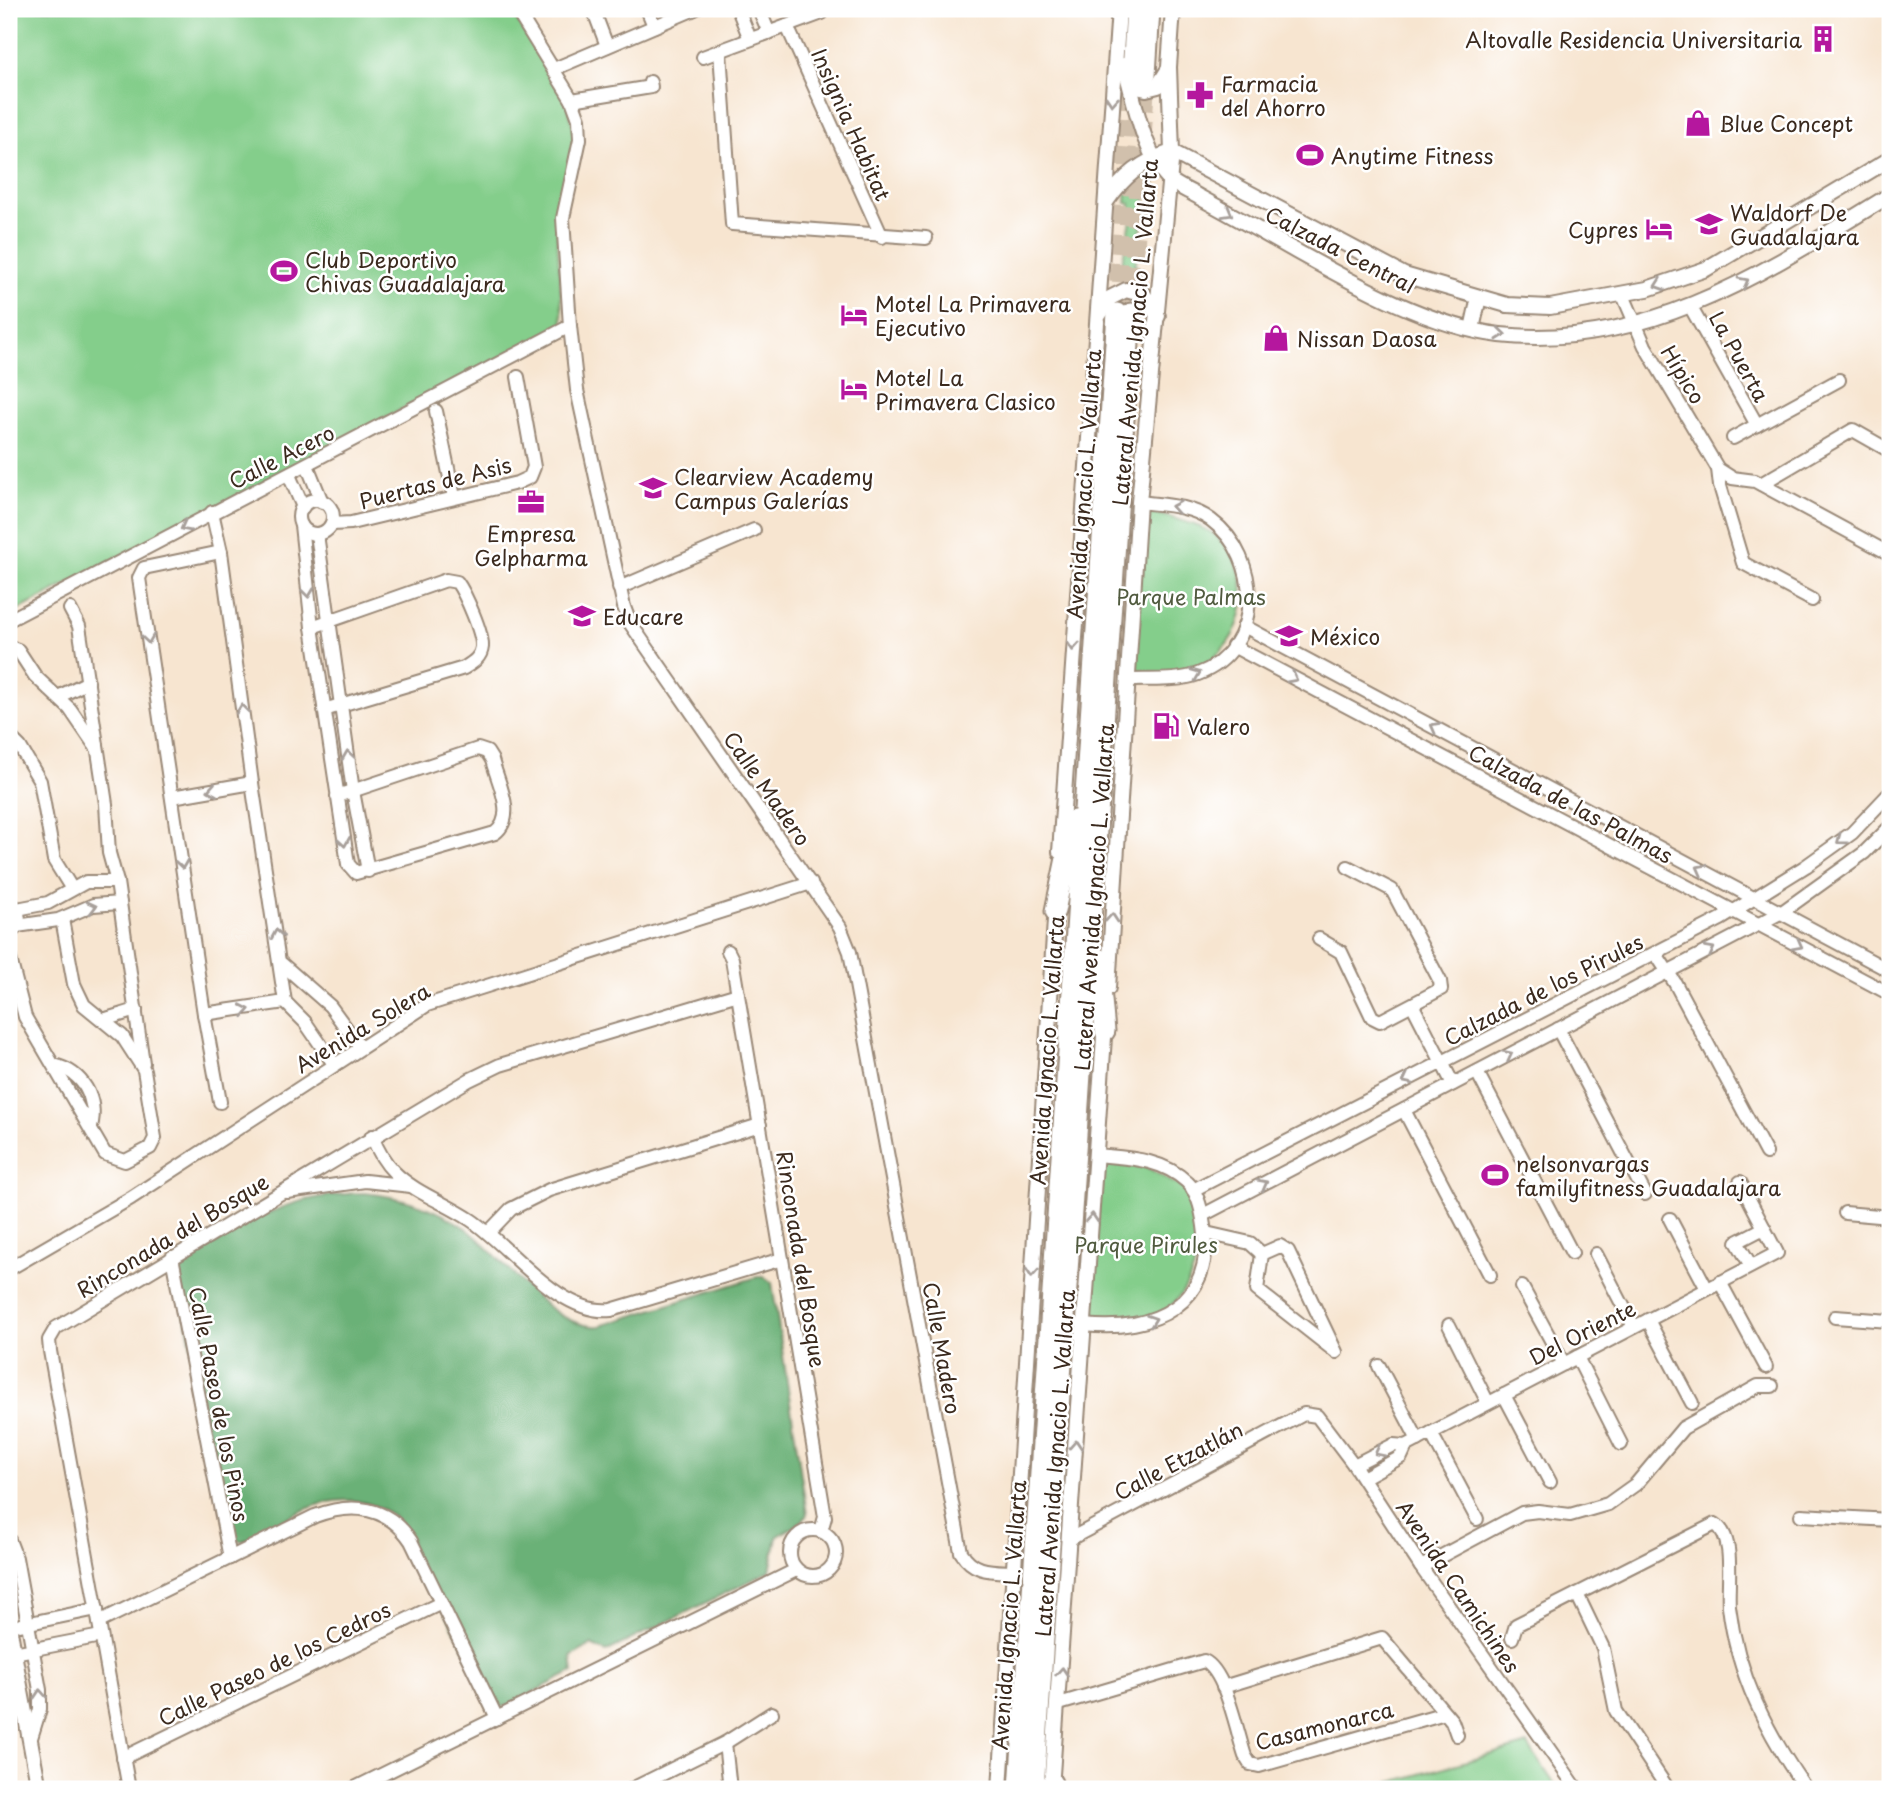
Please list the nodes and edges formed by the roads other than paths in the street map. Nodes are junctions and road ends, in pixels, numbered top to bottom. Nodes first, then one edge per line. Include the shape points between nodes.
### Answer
1 (516, 9) edge
2 (593, 9) edge
3 (647, 9) edge
4 (695, 9) edge
5 (738, 9) edge
6 (759, 9) edge
7 (1118, 9) edge
8 (1136, 9) edge
9 (1150, 9) edge
10 (1173, 9) edge
11 (822, 13) dead end
12 (654, 26) junction
13 (786, 26) junction
14 (769, 33) junction
15 (1117, 37) junction
16 (750, 40) junction
17 (607, 46) junction
18 (720, 52) junction
19 (703, 57) dead end
20 (1169, 67) junction
21 (554, 69) junction
22 (1136, 79) junction
23 (650, 82) dead end
24 (572, 100) junction
25 (1172, 152) junction
26 (1154, 157) junction
27 (1890, 159) edge
28 (1168, 179) junction
29 (1890, 195) edge
30 (1104, 205) junction
31 (882, 237) junction
32 (926, 238) dead end
33 (1623, 295) junction
34 (1479, 297) junction
35 (1690, 306) junction
36 (1158, 318) junction
37 (1097, 320) junction
38 (1633, 324) junction
39 (570, 326) junction
40 (1472, 329) junction
41 (518, 377) dead end
42 (1839, 380) dead end
43 (436, 411) dead end
44 (1757, 425) junction
45 (1733, 438) dead end
46 (1890, 451) edge
47 (307, 465) junction
48 (1718, 469) junction
49 (289, 475) junction
50 (1761, 484) junction
51 (454, 497) junction
52 (322, 502) junction
53 (1139, 502) junction
54 (303, 507) junction
55 (212, 512) junction
56 (332, 524) junction
57 (301, 525) junction
58 (754, 530) dead end
59 (317, 534) junction
60 (221, 552) junction
61 (1890, 554) edge
62 (620, 589) junction
63 (1812, 600) dead end
64 (70, 609) dead end
65 (9, 620) edge
66 (331, 620) junction
67 (1244, 626) junction
68 (312, 627) junction
69 (1233, 646) junction
70 (9, 648) edge
71 (1129, 680) junction
72 (88, 682) junction
73 (58, 698) junction
74 (341, 705) junction
75 (324, 710) junction
76 (9, 736) edge
77 (1089, 747) junction
78 (98, 751) junction
79 (1502, 763) junction
80 (252, 783) junction
81 (1492, 783) junction
82 (353, 791) junction
83 (1890, 793) edge
84 (337, 796) junction
85 (172, 797) junction
86 (1890, 827) edge
87 (1348, 867) dead end
88 (368, 871) junction
89 (117, 882) junction
90 (811, 883) junction
91 (72, 888) junction
92 (1093, 895) junction
93 (1755, 898) junction
94 (120, 903) junction
95 (13, 906) edge
96 (1055, 911) junction
97 (1734, 911) junction
98 (1782, 912) junction
99 (62, 919) junction
100 (1760, 924) junction
101 (13, 930) edge
102 (1320, 939) dead end
103 (728, 951) dead end
104 (1656, 954) junction
105 (9, 955) edge
106 (282, 964) junction
107 (1890, 971) edge
108 (1668, 972) junction
109 (738, 994) junction
110 (1890, 994) edge
111 (285, 1002) junction
112 (1413, 1006) junction
113 (136, 1010) junction
114 (204, 1014) junction
115 (103, 1020) junction
116 (1558, 1029) junction
117 (1105, 1031) junction
118 (360, 1047) junction
119 (1442, 1062) junction
120 (334, 1065) junction
121 (144, 1070) junction
122 (1477, 1072) junction
123 (1453, 1084) junction
124 (220, 1102) dead end
125 (1404, 1110) junction
126 (760, 1125) junction
127 (372, 1136) junction
128 (1766, 1153) dead end
129 (1096, 1155) junction
130 (1740, 1182) dead end
131 (411, 1186) junction
132 (1193, 1190) junction
133 (1645, 1194) dead end
134 (273, 1196) junction
135 (1845, 1213) dead end
136 (1203, 1215) junction
137 (1890, 1217) edge
138 (1670, 1219) dead end
139 (1764, 1228) junction
140 (488, 1233) junction
141 (1206, 1233) junction
142 (1572, 1253) dead end
143 (1262, 1254) junction
144 (1596, 1254) dead end
145 (172, 1257) junction
146 (782, 1259) junction
147 (1751, 1266) junction
148 (9, 1269) edge
149 (1490, 1275) dead end
150 (1720, 1282) junction
151 (1522, 1287) dead end
152 (1707, 1289) junction
153 (1835, 1317) dead end
154 (1648, 1320) junction
155 (1890, 1321) edge
156 (1085, 1325) junction
157 (1449, 1325) dead end
158 (1634, 1327) junction
159 (1577, 1357) junction
160 (1564, 1364) junction
161 (1379, 1366) dead end
162 (1766, 1367) dead end
163 (1772, 1386) dead end
164 (1504, 1395) junction
165 (1488, 1403) junction
166 (1692, 1403) dead end
167 (1304, 1414) joint
168 (1431, 1433) junction
169 (1412, 1443) junction
170 (1621, 1444) dead end
171 (1354, 1465) junction
172 (1363, 1478) junction
173 (1550, 1482) dead end
174 (1801, 1515) dead end
175 (1477, 1519) dead end
176 (1890, 1520) edge
177 (821, 1531) junction
178 (1070, 1539) junction
179 (9, 1540) edge
180 (230, 1558) junction
181 (1421, 1567) junction
182 (796, 1570) junction
183 (1014, 1572) junction
184 (1577, 1594) junction
185 (441, 1603) junction
186 (98, 1616) junction
187 (28, 1623) junction
188 (9, 1627) edge
189 (101, 1636) junction
190 (1512, 1638) dead end
191 (33, 1649) junction
192 (14, 1653) junction
193 (1223, 1687) junction
194 (1059, 1704) junction
195 (772, 1713) dead end
196 (1445, 1713) junction
197 (497, 1718) junction
198 (1457, 1735) dead end
199 (31, 1738) junction
200 (725, 1743) junction
201 (123, 1758) junction
202 (1047, 1788) edge
203 (39, 1789) edge
204 (129, 1789) edge
205 (353, 1789) edge
206 (632, 1789) edge
207 (730, 1789) edge
208 (1000, 1789) edge
209 (1019, 1789) edge
210 (1577, 1789) edge
211 (1668, 1789) edge
212 (1806, 1789) edge

1 - 21 street, Calle Madero
2 - 17 street
3 - 12 street
4 - 12 street
5 - 16 street
6 - 14 street
7 - 15 street, Avenida Ignacio L. Vallarta
8 - 22 highway
9 - 22 highway
10 - 20 street, Lateral Avenida Ignacio L. Vallarta
11 - 13 street
12 - 17 street
13 - 14 street
13 - 31 street, Insignia Habitat
14 - 16 street
15 - 22 street
15 -> 30 street, Avenida Ignacio L. Vallarta
16 - 18 street
17 - 21 street
18 - 19 street
18 - 31 street via 732,224
20 - 22 street via 1158,86 1146,89
20 - 25 street, Lateral Avenida Ignacio L. Vallarta
21 - 24 street, Calle Madero
22 - 26 street
23 - 24 street via 651,87
24 - 39 street, Calle Madero via 580,139 563,218
25 - 26 street
25 - 28 street, Lateral Avenida Ignacio L. Vallarta
25 - 34 street, Calzada Central via 1404,275
26 - 28 street
26 - 30 street via 1125,176
27 -> 33 street, Calzada Central via 1706,269
28 - 36 street, Lateral Avenida Ignacio L. Vallarta
28 -> 40 street, Calzada Central via 1392,303
35 -> 29 street, Calzada Central via 1778,263
30 - 37 street, Avenida Ignacio L. Vallarta
31 - 32 street
33 - 34 street, Calzada Central via 1550,307 1507,305
33 - 38 street, Hípico
34 - 40 street
35 - 38 street, Calzada Central
35 - 44 street, La Puerta
36 - 37 street via 1144,295 1126,290 1110,298
36 - 53 street, Lateral Avenida Ignacio L. Vallarta
37 -> 96 street, Avenida Ignacio L. Vallarta
40 -> 38 street, Calzada Central via 1552,337
38 - 48 street, Hípico
39 - 47 street, Calle Acero
39 - 62 street, Calle Madero via 577,390
41 - 51 street, Puertas de Asis via 534,467 530,477
42 - 44 street, La Puerta
43 - 51 street
44 - 45 street, La Puerta
46 - 50 street via 1853,430
47 - 49 street, Calle Acero
47 - 52 street
48 - 50 street via 1732,478
48 - 63 street, Hípico via 1743,563
49 - 54 street
49 - 55 street, Calle Acero
50 - 61 street
51 - 56 street, Puertas de Asis
52 - 54 street via 312,501
52 - 56 street via 332,510
67 -> 53 street via 1250,582 1243,558 1230,538 1191,509
53 - 71 street, Lateral Avenida Ignacio L. Vallarta
54 - 57 street
55 - 60 street
55 -> 65 street, Calle Acero
56 - 59 street
57 - 59 street
57 -> 68 street
58 - 62 street
59 - 66 street
80 -> 60 street
60 -> 85 street via 144,568 139,578
62 - 90 street, Calle Madero via 630,623
64 - 72 street via 79,626
66 - 68 street
66 - 74 street
66 - 74 street via 446,580 457,582 465,593 482,647 477,660 464,668
67 - 69 street
79 -> 67 street, Calzada de las Palmas
68 - 75 street
71 -> 69 street via 1200,674
69 -> 81 street, Calzada de las Palmas
70 - 73 street via 18,650 35,676
117 -> 71 street, Lateral Avenida Ignacio L. Vallarta
72 - 73 street
72 - 78 street
73 - 78 street
74 - 75 street
82 -> 74 street
75 - 84 street
76 - 91 street via 40,781 54,860
77 - 92 highway, Avenida Ignacio L. Vallarta via 1124,313
77 - 96 highway
77 - 209 highway, Avenida Ignacio L. Vallarta
78 - 89 street via 109,853
79 - 81 street
93 -> 79 street, Calzada de las Palmas
80 -> 85 street
106 -> 80 street
81 - 97 street, Calzada de las Palmas
82 - 84 street
82 - 88 street
82 - 88 street via 478,749 492,760 508,816 495,833
83 -> 93 street, Calzada de los Pirules via 1852,832
84 -> 88 street via 348,864 356,873
85 -> 114 street
86 - 98 street, Calzada de los Pirules via 1864,853
87 - 112 street via 1392,890 1440,981 1441,989
89 - 91 street via 90,881
89 - 94 street
90 - 118 street, Avenida Solera via 441,999
90 - 183 street, Calle Madero via 840,927 850,952 961,1552 968,1565
91 - 95 street via 48,903
92 - 117 highway
92 - 202 highway, Avenida Ignacio L. Vallarta
93 - 97 street, Calzada de los Pirules
93 - 98 street, Calzada de las Palmas
99 -> 94 street via 93,905
94 - 113 street
95 - 101 street
96 -> 183 street, Lateral Avenida Ignacio L. Vallarta
97 - 100 street, Calzada de las Palmas
97 - 104 street, Calzada de los Pirules
98 - 100 street, Calzada de los Pirules
98 - 107 street, Calzada de las Palmas
99 - 101 street
99 - 115 street via 74,984 84,1005
108 -> 100 street, Calzada de los Pirules
100 -> 110 street, Calzada de las Palmas
102 - 112 street via 1340,952 1373,1017 1387,1020
103 - 109 street, Rinconada del Bosque
104 - 108 street
104 - 119 street, Calzada de los Pirules
105 - 121 street via 25,1017 54,1065 70,1069 85,1087 94,1108 91,1127 112,1159 125,1161 150,1148 155,1138
106 - 111 street
106 - 118 street via 330,1006
108 - 116 street, Calzada de los Pirules
108 - 128 street
109 - 126 street, Rinconada del Bosque
109 - 127 street, Rinconada del Bosque via 500,1065
114 -> 111 street
111 - 120 street via 305,1022
112 - 119 street
113 - 115 street
113 - 121 street
114 - 124 street
115 - 121 street via 133,1049
122 -> 116 street, Calzada de los Pirules
116 - 133 street
117 - 129 street, Lateral Avenida Ignacio L. Vallarta
118 - 120 street, Avenida Solera
119 - 123 street
119 -> 132 street, Calzada de los Pirules
120 - 148 street, Avenida Solera via 131,1198
122 - 123 street, Calzada de los Pirules
122 - 142 street
123 - 125 street, Calzada de los Pirules
136 -> 125 street, Calzada de los Pirules
125 - 149 street
126 - 140 street via 549,1190 511,1209
126 - 146 street, Rinconada del Bosque
127 - 131 street via 392,1170
127 - 134 street, Rinconada del Bosque
129 - 132 street via 1162,1166
156 -> 129 street, Lateral Avenida Ignacio L. Vallarta
130 - 139 street
131 - 134 street via 365,1181
131 - 140 street
132 - 136 street
134 - 145 street, Rinconada del Bosque
135 - 137 street
136 - 141 street
138 - 152 street
139 - 147 street, Del Oriente via 1777,1253
139 - 147 street via 1737,1242
140 - 146 street via 539,1279 592,1310 611,1310
141 - 143 street via 1250,1243
156 -> 141 street via 1130,1326 1173,1311 1200,1275
143 - 143 street via 1257,1290 1336,1352 1288,1251 1280,1246
144 - 158 street
145 - 180 street, Calle Paseo de los Pinos
145 - 186 street, Rinconada del Bosque via 55,1328 49,1340
146 - 177 street, Rinconada del Bosque via 825,1517
147 - 150 street, Del Oriente
150 - 152 street, Del Oriente
150 - 162 street
151 - 160 street
152 - 154 street, Del Oriente
153 - 155 street
154 - 158 street, Del Oriente
154 - 166 street
178 -> 156 street, Lateral Avenida Ignacio L. Vallarta
157 - 165 street
158 - 159 street, Del Oriente
159 - 160 street, Del Oriente
159 - 170 street
160 - 164 street, Del Oriente
161 - 169 street
163 - 181 street via 1758,1386 1683,1428 1636,1484 1608,1504 1570,1515 1522,1513
164 - 165 street, Del Oriente
164 - 173 street
165 - 168 street, Del Oriente
167 - 171 street, Avenida Camichines via 1317,1416 1325,1424
167 - 178 street, Calle Etzatlán
168 - 169 street, Del Oriente
168 - 175 street
169 -> 171 street via 1393,1445
169 - 172 street via 1401,1457
171 - 172 street, Avenida Camichines
172 - 181 street, Avenida Camichines
174 - 176 street
177 - 182 street via 803,1532 791,1544 789,1553
177 - 182 street via 832,1539 837,1553 833,1566 822,1575 808,1576
194 -> 178 street, Lateral Avenida Ignacio L. Vallarta
179 - 187 street
180 - 185 street via 330,1511 374,1510 405,1531
180 - 186 street
181 - 210 street, Avenida Camichines
182 - 197 street
183 - 208 street, Lateral Avenida Ignacio L. Vallarta
184 - 190 street via 1516,1625
184 - 211 street via 1603,1648 1616,1711
184 - 212 street via 1710,1525 1721,1527 1727,1539 1732,1625 1747,1684 1774,1742
185 - 197 street
185 - 201 street, Calle Paseo de los Cedros
186 - 187 street
186 - 189 street, Rinconada del Bosque
187 - 188 street
187 - 191 street
188 - 192 street
189 - 191 street
189 - 201 street, Rinconada del Bosque
191 - 192 street
199 -> 191 street via 41,1699
192 - 199 street
193 - 194 street, Casamonarca via 1213,1666 1198,1662
193 - 196 street, Casamonarca via 1382,1638
193 - 196 street, Casamonarca via 1245,1756 1250,1764 1259,1766
194 - 202 street, Lateral Avenida Ignacio L. Vallarta
195 - 200 street
196 - 198 street, Casamonarca
197 - 205 street
199 - 203 street
200 - 206 street
200 - 207 street
201 - 204 street, Rinconada del Bosque

